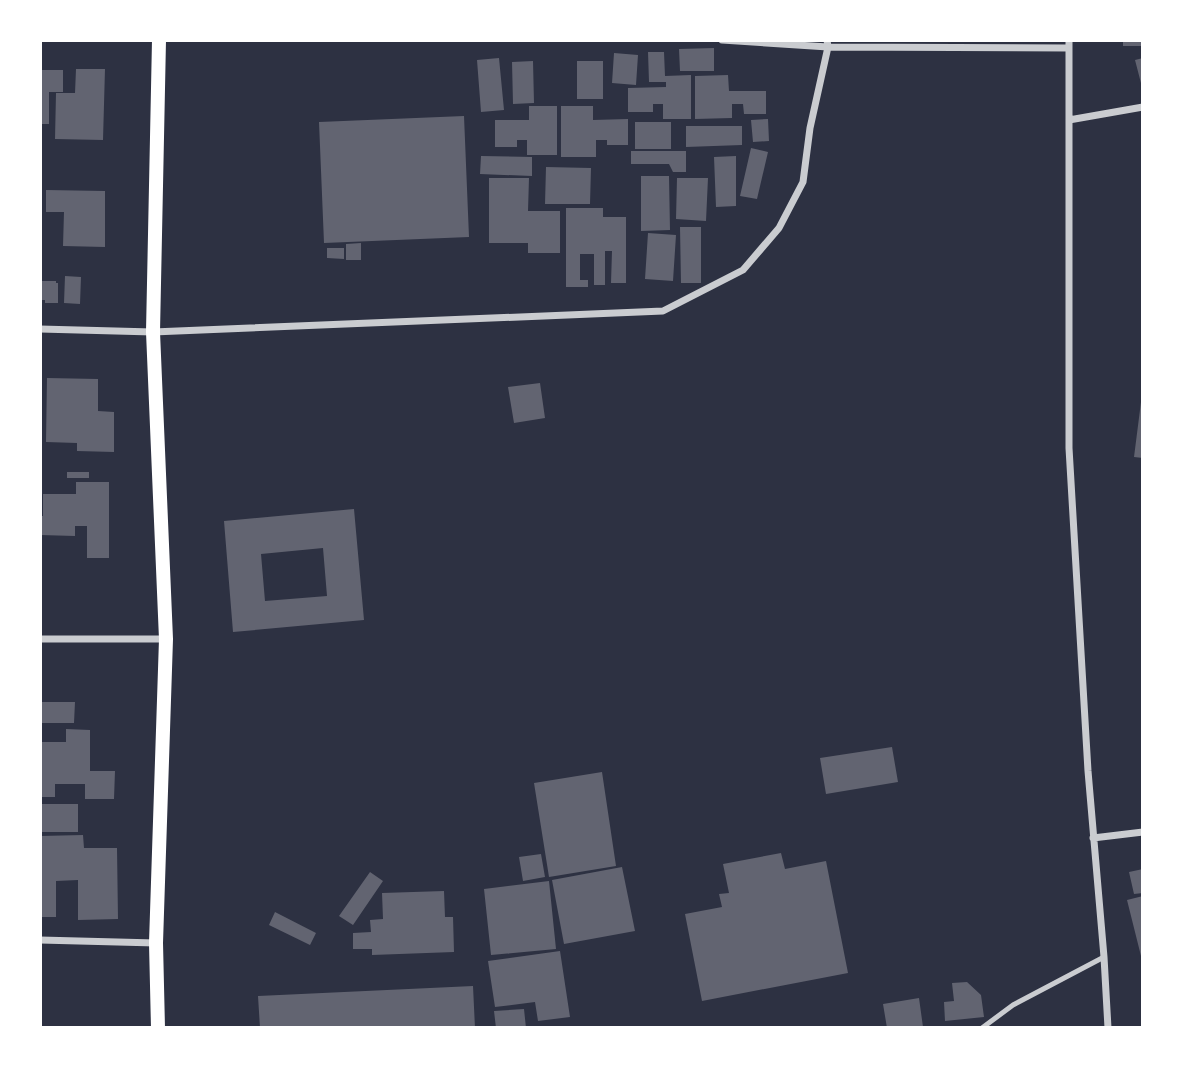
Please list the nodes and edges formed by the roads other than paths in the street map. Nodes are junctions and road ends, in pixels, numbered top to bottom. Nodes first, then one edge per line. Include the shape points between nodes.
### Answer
1 (159, 40) edge
2 (722, 40) edge
3 (828, 44) edge
4 (1069, 44) edge
5 (1143, 107) edge
6 (1069, 120) junction
7 (40, 329) edge
8 (153, 332) junction
9 (40, 639) edge
10 (166, 639) junction
11 (1143, 832) edge
12 (1093, 838) junction
13 (40, 940) edge
14 (156, 943) junction
15 (1104, 957) junction
16 (158, 1028) edge
17 (982, 1028) edge
18 (1108, 1028) edge

1 - 8 main road
2 - 3 street
3 - 4 street
3 - 8 street via 803,182 779,228 743,270 663,311
4 - 6 street
5 - 6 street
6 - 12 street via 1069,448
7 - 8 street
8 - 10 main road
9 - 10 street
10 - 14 main road
11 - 12 street
12 - 15 street
13 - 14 street
14 - 16 main road
15 - 17 lane via 1013,1005
15 - 18 street

